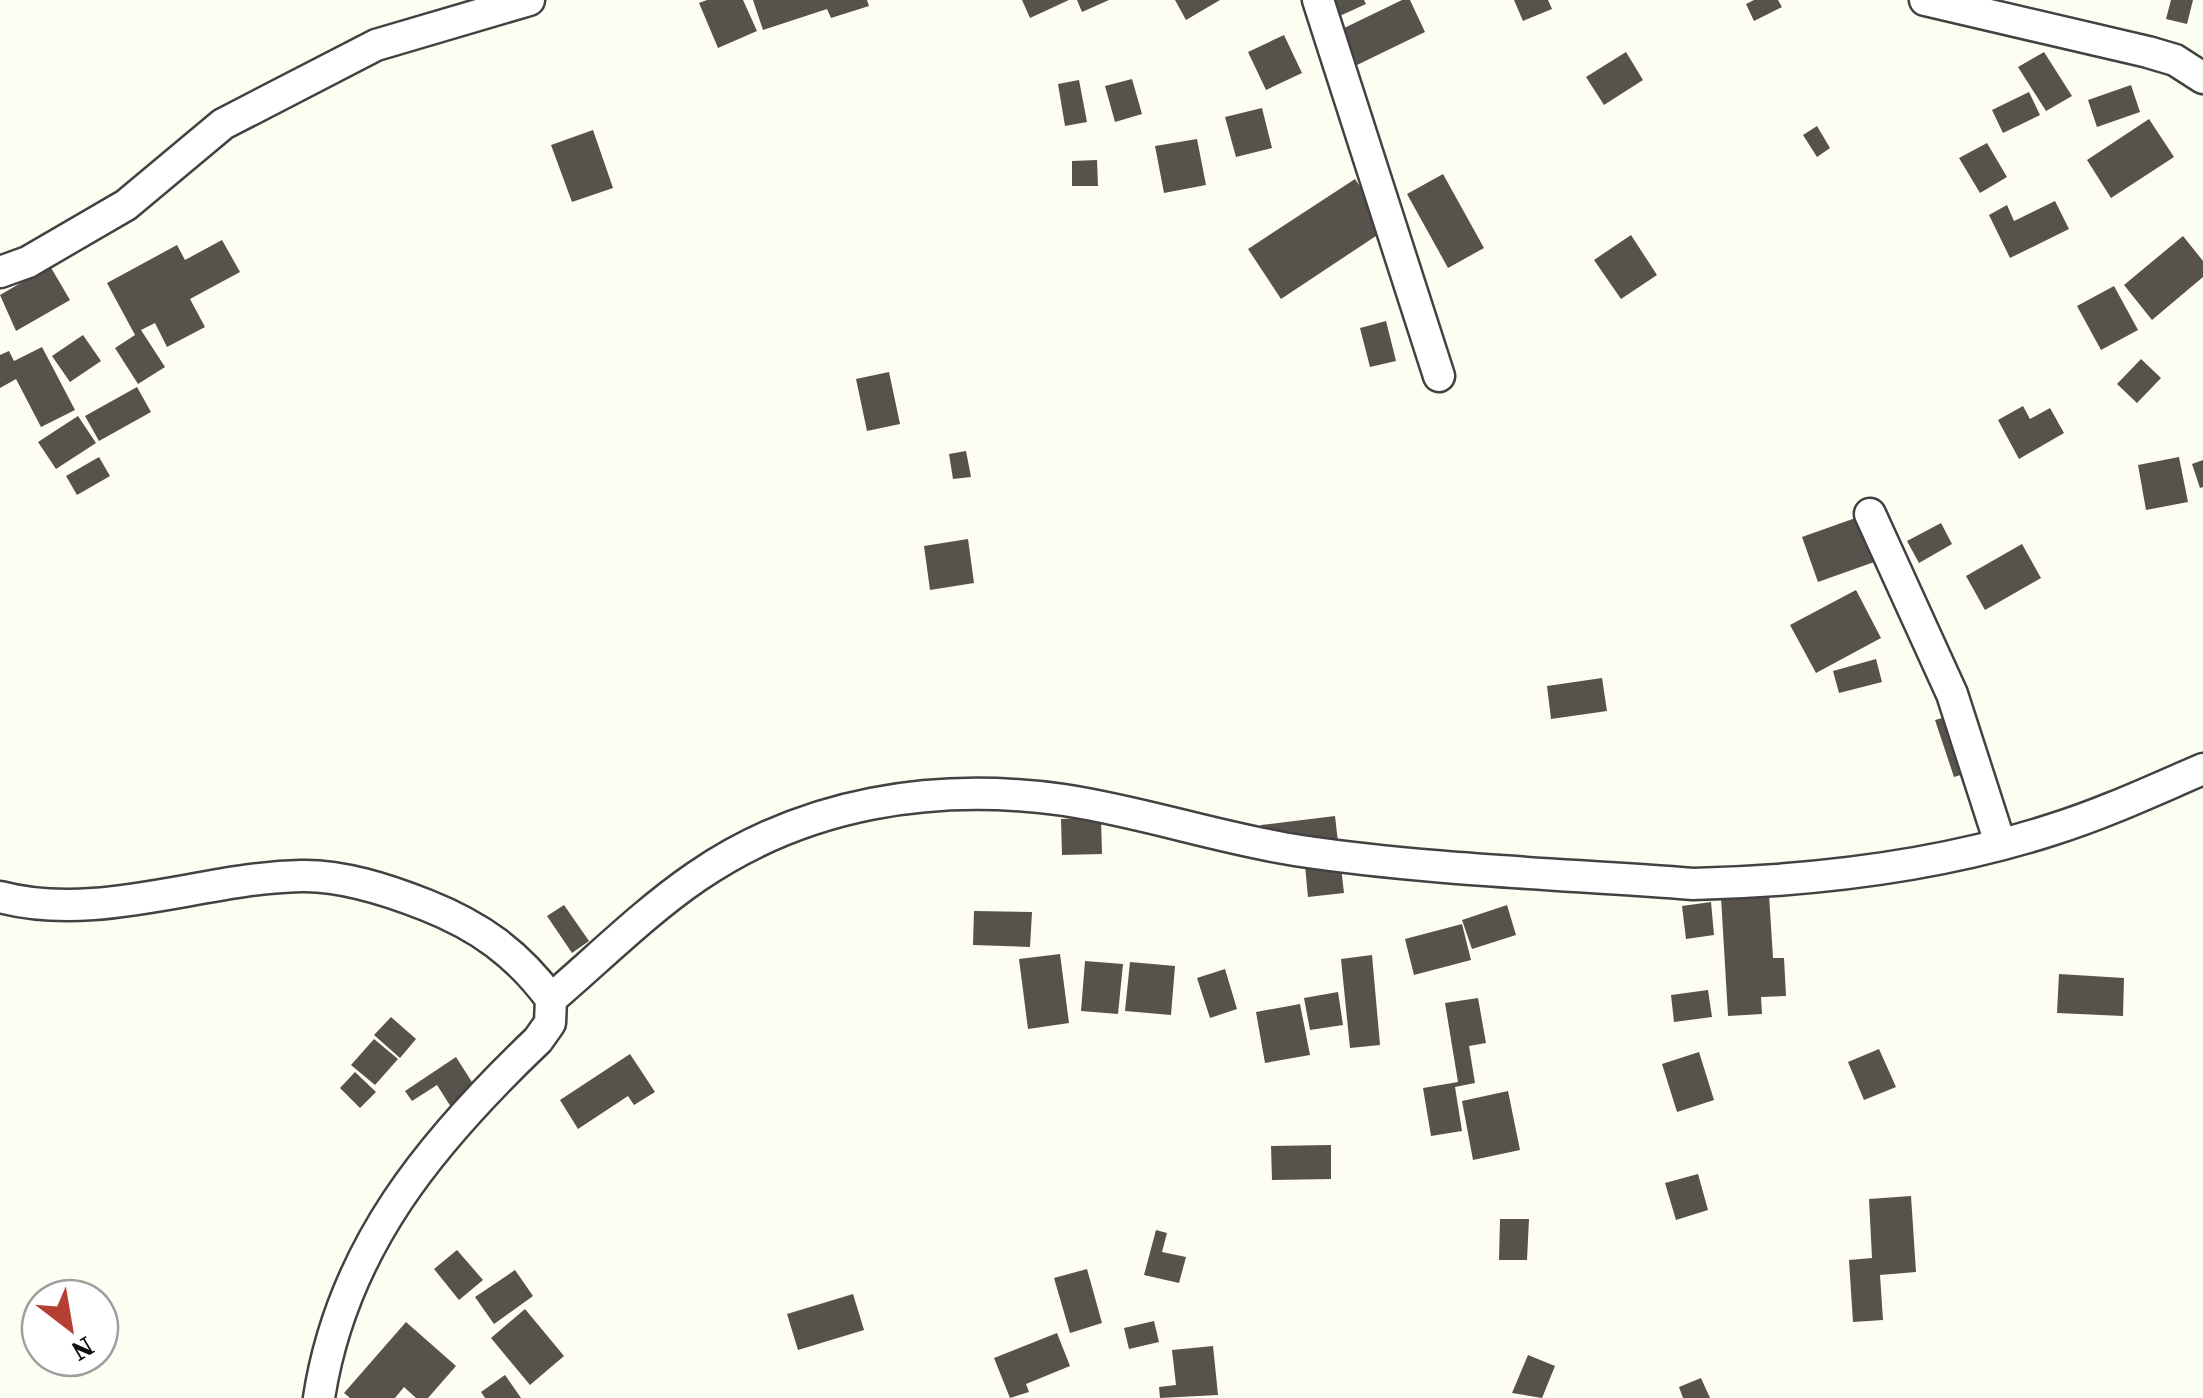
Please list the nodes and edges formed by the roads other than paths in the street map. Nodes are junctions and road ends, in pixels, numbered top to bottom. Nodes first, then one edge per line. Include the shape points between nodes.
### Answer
1 (529, 0) edge
2 (1318, 0) edge
3 (1925, 0) edge
4 (2203, 78) edge
5 (0, 272) edge
6 (1439, 376) dead end
7 (1870, 514) dead end
8 (2203, 769) edge
9 (2000, 842) junction
10 (0, 897) edge
11 (552, 999) junction
12 (319, 1398) edge

1 - 5 street via 376,45 223,124 126,204
2 - 6 street
3 - 4 street via 2148,52
7 - 9 street via 1952,694
8 - 9 street via 2095,815
9 - 11 street via 1909,862 1693,884 1299,851 1066,800 1005,794 879,799 735,852 694,878
10 - 11 street via 50,907 252,879 306,876 366,885 464,920 505,946
11 - 12 street via 550,1023 538,1040 432,1148 400,1191 346,1302

